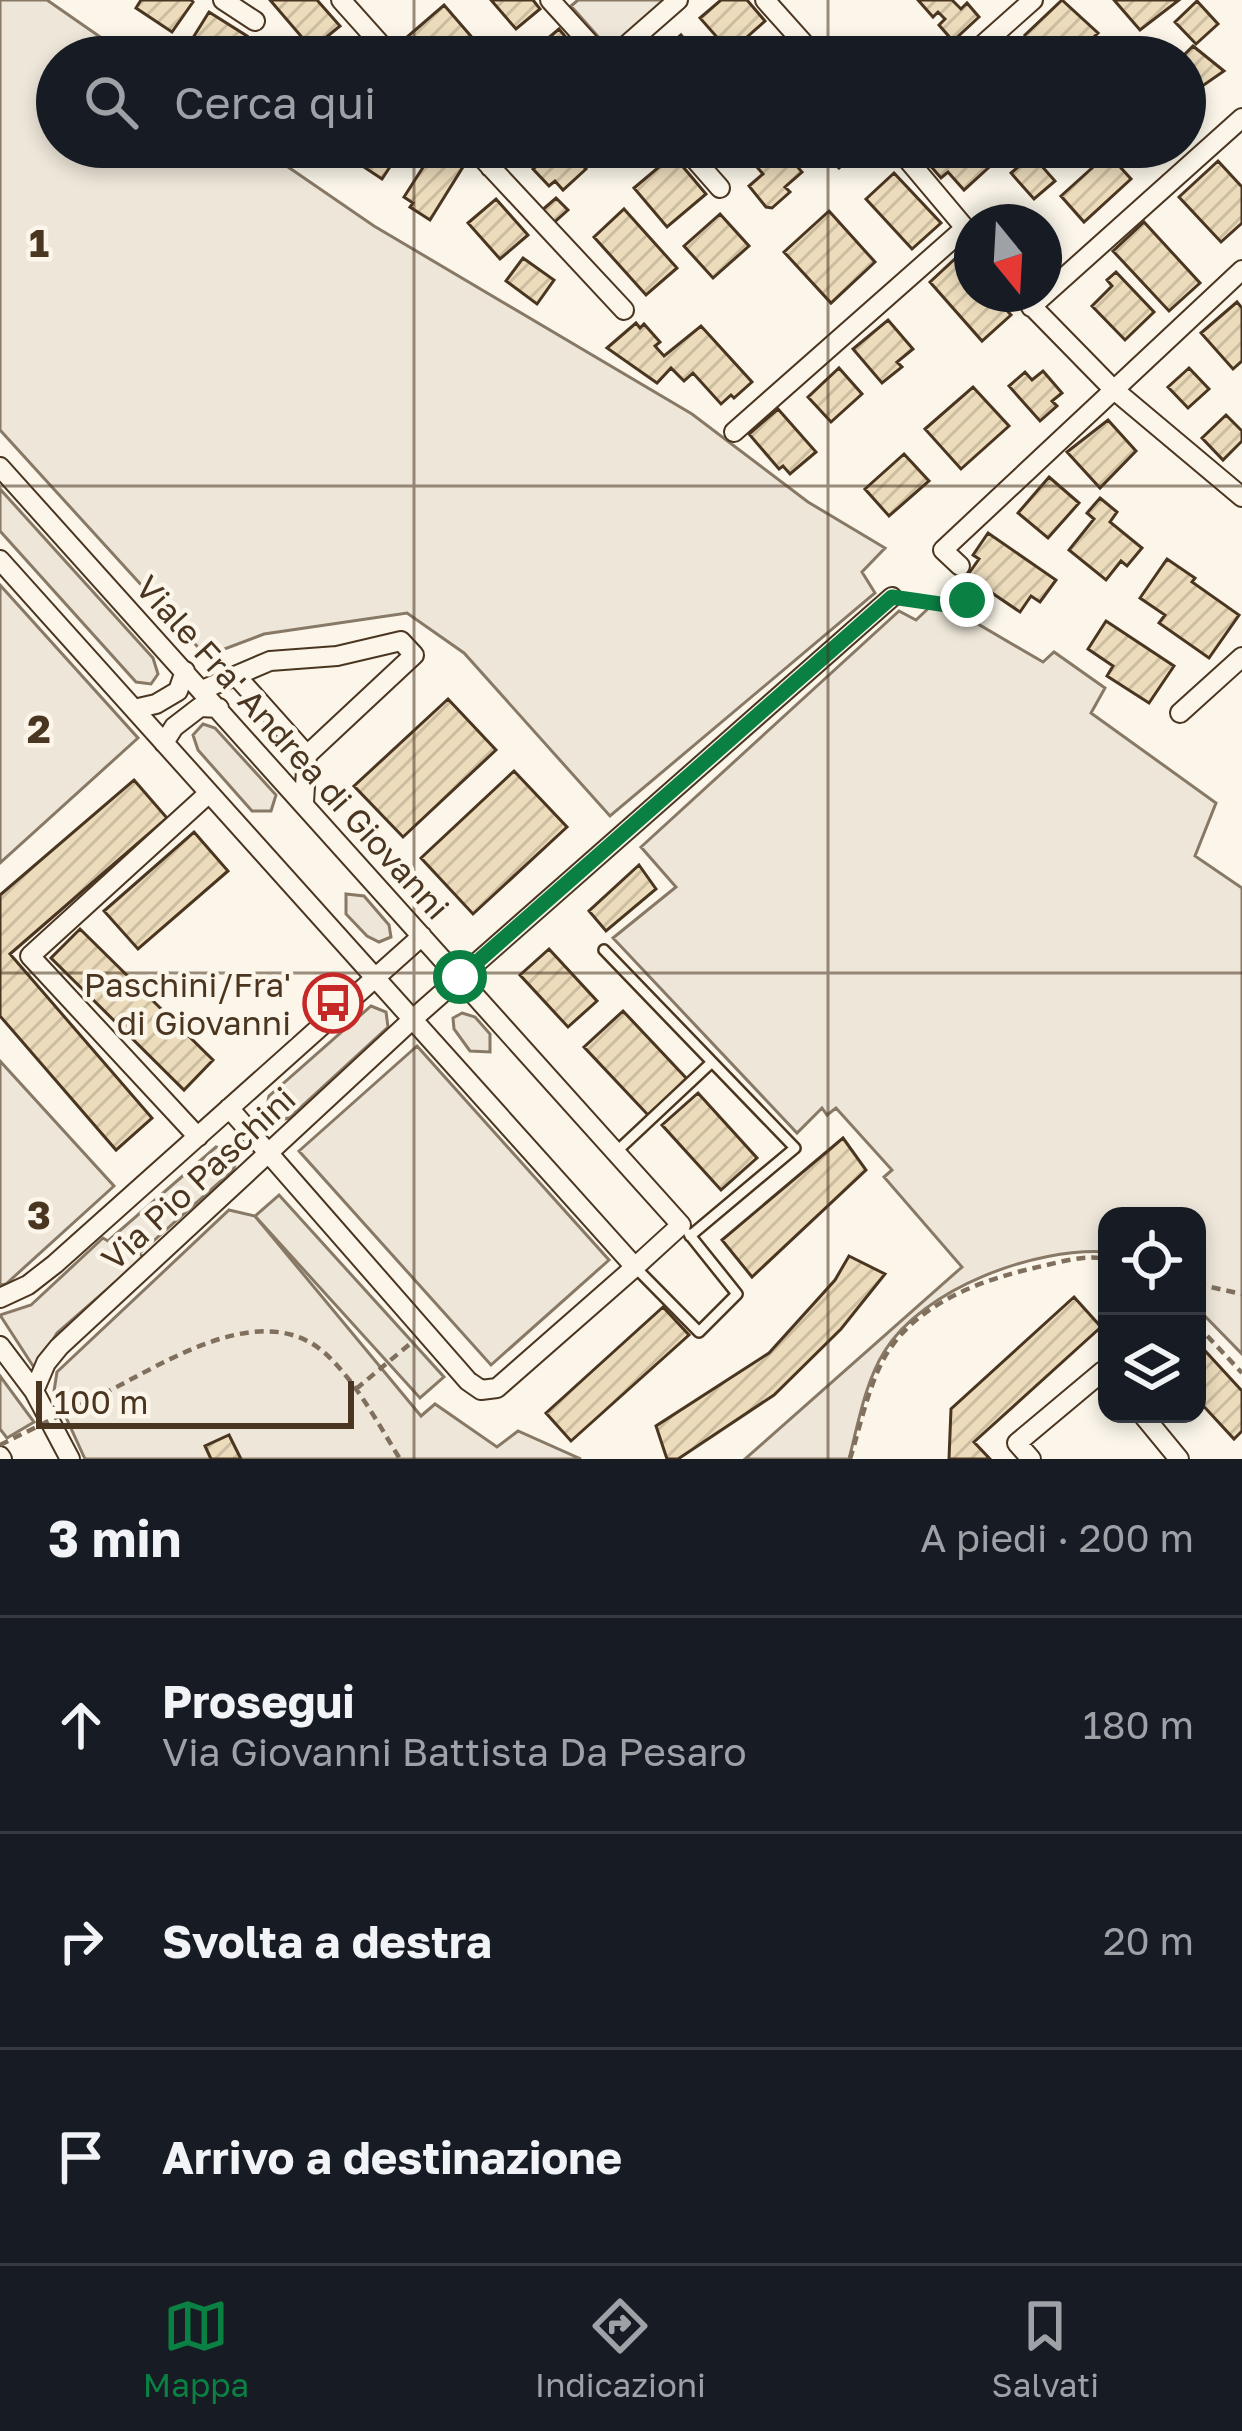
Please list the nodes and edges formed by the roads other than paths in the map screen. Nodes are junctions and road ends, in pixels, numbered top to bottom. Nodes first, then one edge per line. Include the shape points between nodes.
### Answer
1 (223, 0) edge
2 (341, 0) edge
3 (550, 0) edge
4 (678, 0) edge
5 (765, 0) edge
6 (1033, 0) edge
7 (255, 21) dead end
8 (373, 36) edge
9 (583, 36) edge
10 (638, 36) edge
11 (797, 36) edge
12 (993, 36) edge
13 (1242, 118) edge
14 (1206, 148) edge
15 (491, 168) edge
16 (702, 168) edge
17 (915, 168) edge
18 (1183, 168) edge
19 (720, 188) dead end
20 (954, 215) edge
21 (954, 244) edge
22 (1062, 270) edge
23 (1242, 270) edge
24 (624, 310) dead end
25 (1038, 312) edge
26 (1112, 388) junction
27 (734, 432) dead end
28 (0, 467) edge
29 (1242, 497) edge
30 (0, 560) edge
31 (960, 566) road end
32 (892, 597) road end
33 (1242, 656) edge
34 (185, 671) junction
35 (238, 678) junction
36 (202, 691) junction
37 (219, 708) junction
38 (134, 709) junction
39 (1180, 713) dead end
40 (164, 743) junction
41 (307, 754) junction
42 (209, 794) junction
43 (304, 802) junction
44 (422, 936) junction
45 (604, 950) dead end
46 (375, 977) junction
47 (460, 977) junction
48 (414, 1018) junction
49 (712, 1062) junction
50 (229, 1108) junction
51 (198, 1137) junction
52 (616, 1152) junction
53 (268, 1154) junction
54 (686, 1231) junction
55 (634, 1267) junction
56 (0, 1298) edge
57 (0, 1346) edge
58 (1098, 1375) edge
59 (34, 1391) junction
60 (1149, 1423) edge
61 (1175, 1457) edge
62 (70, 1459) edge
63 (1031, 1459) edge

1 - 7 street
2 - 8 street
3 - 9 street
4 - 10 street
5 - 11 street
6 - 12 street
13 - 14 street
15 - 24 street
16 - 19 street
17 - 20 street
18 - 22 street
21 - 27 street
23 - 26 street
25 - 26 street
26 - 29 street
26 - 31 street via 943,550
28 - 34 street, Viale Fra' Andrea di Giovanni
30 - 38 street
32 - 47 street, Via Pio Paschini
33 - 39 street
34 - 36 street, Viale Fra' Andrea di Giovanni
34 - 38 street via 178,692
35 - 36 street
35 - 41 street
35 - 41 street via 270,662 401,641 414,655
36 - 37 street, Viale Fra' Andrea di Giovanni
37 - 40 street via 200,707
37 - 43 street, Viale Fra' Andrea di Giovanni
38 - 40 street
40 - 42 street
41 - 43 street
42 - 46 street
42 - 51 street via 30,956
43 - 44 street, Viale Fra' Andrea di Giovanni
44 - 46 street, Via Pio Paschini
44 - 47 street, Viale Fra' Andrea di Giovanni
45 - 49 lane
46 - 48 street
46 - 50 street, Via Pio Paschini
47 - 48 street, Via Pio Paschini
47 - 52 street, Viale Fra' Andrea di Giovanni
48 - 53 street, Via Pio Paschini
48 - 55 street
49 - 52 lane
49 - 54 lane via 795,1148
50 - 51 street, Via Pio Paschini
50 - 53 street
51 - 56 street, Via Pio Paschini via 44,1273
52 - 54 street, Viale Fra' Andrea di Giovanni
53 - 55 street via 469,1382 489,1391
53 - 59 street, Via Pio Paschini via 53,1353
54 - 55 street
54 - 55 lane via 737,1294 698,1332
57 - 59 street
58 - 63 street via 1017,1443
59 - 62 street
60 - 61 street

